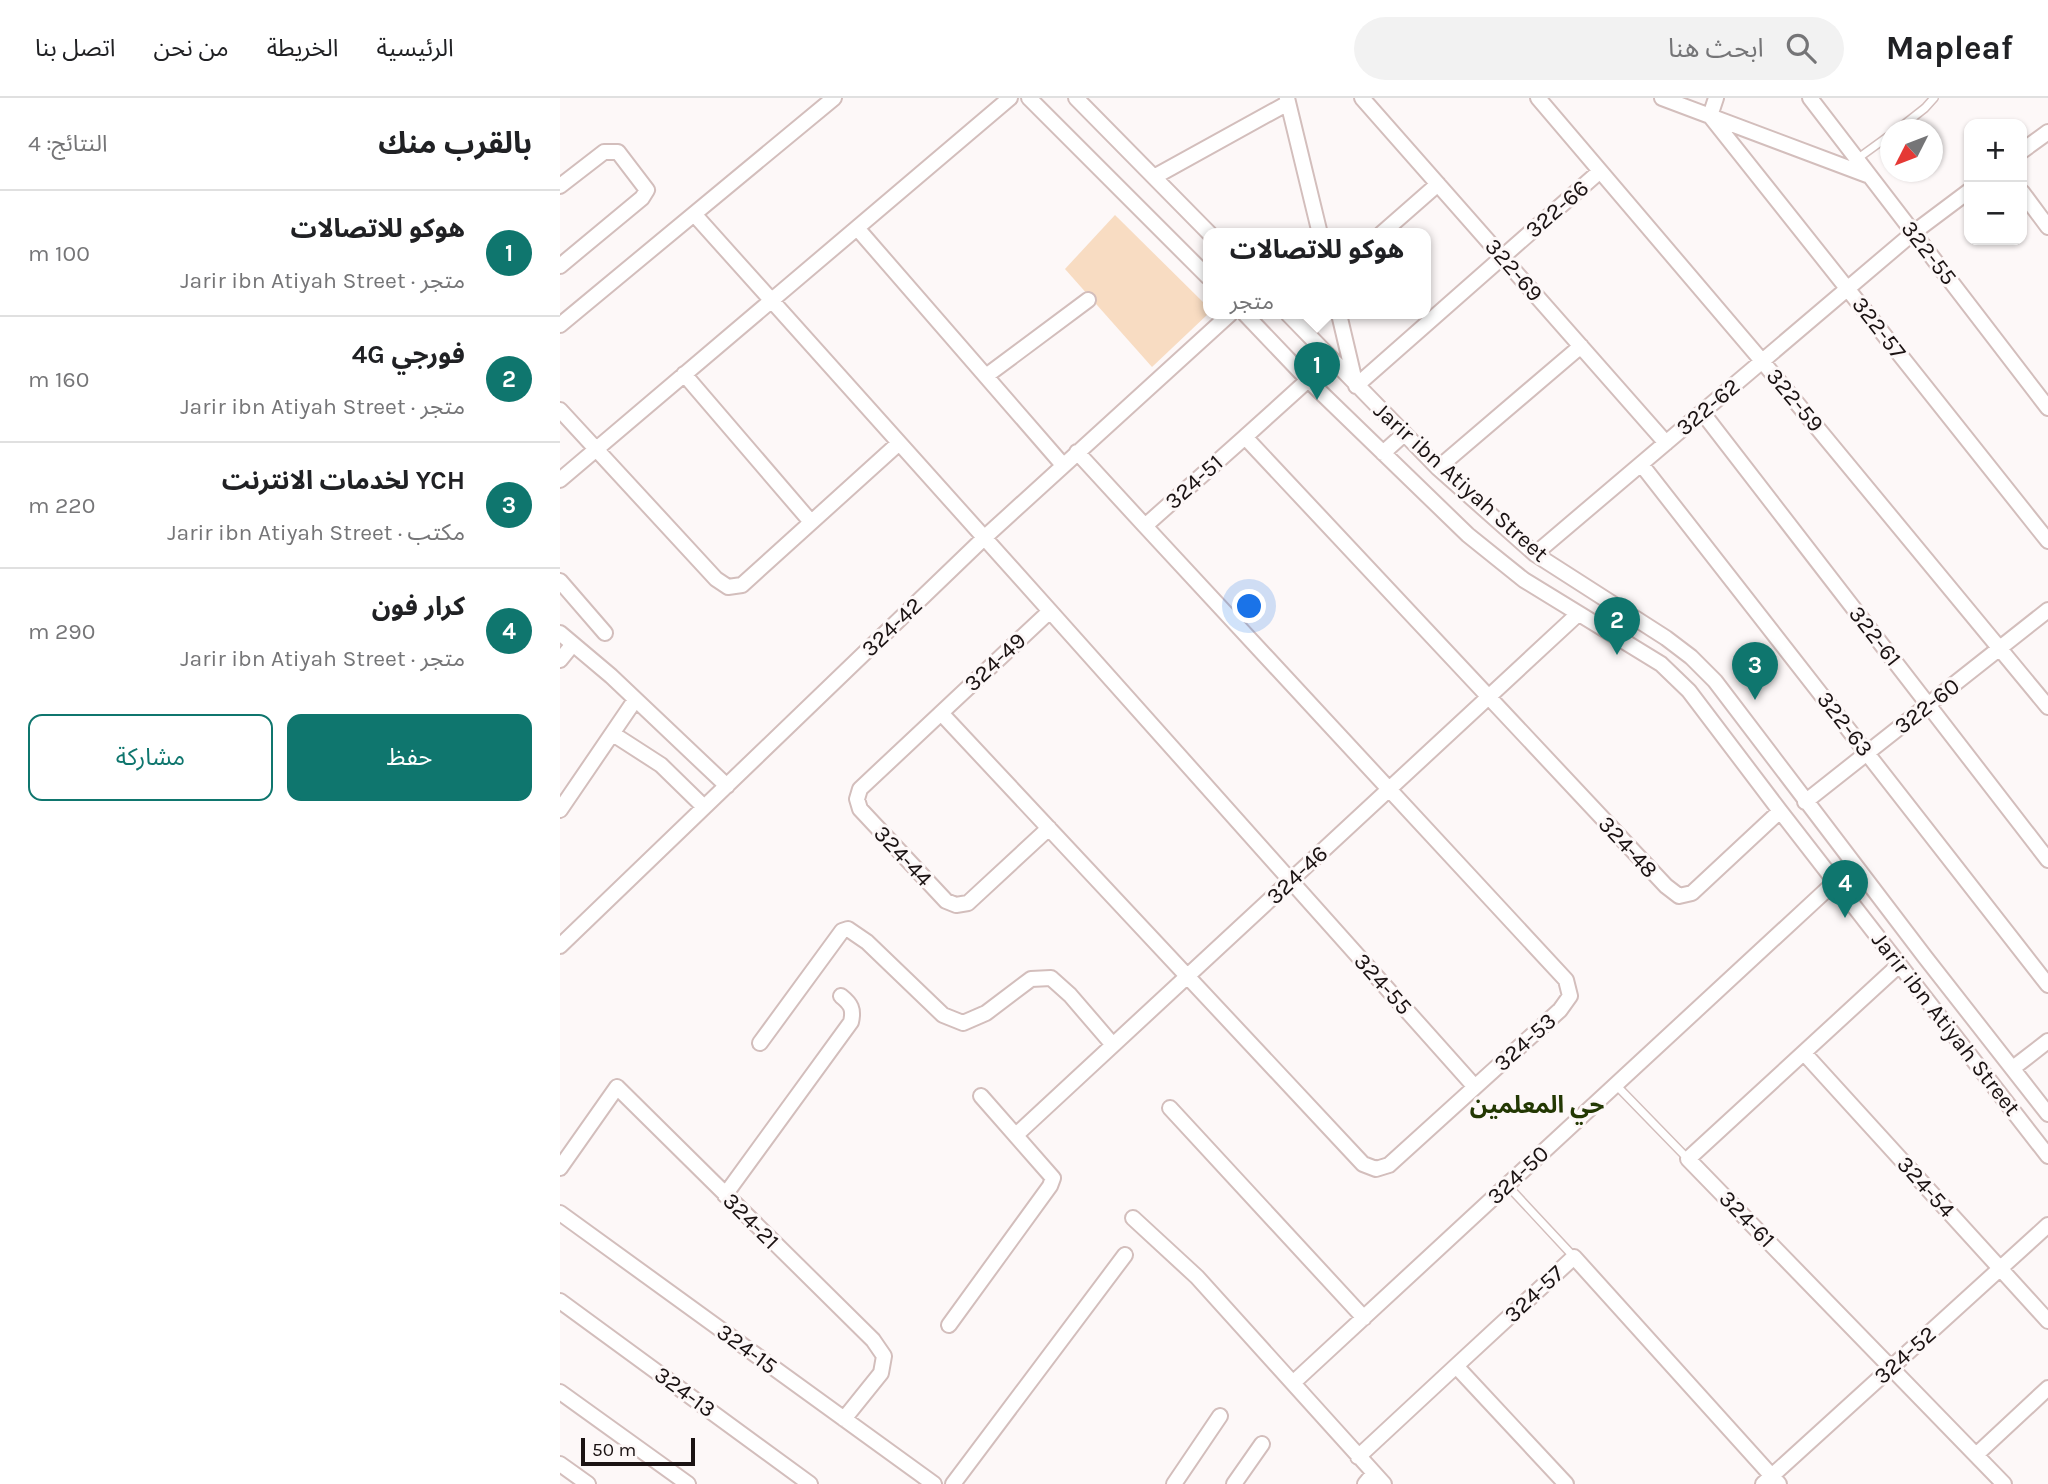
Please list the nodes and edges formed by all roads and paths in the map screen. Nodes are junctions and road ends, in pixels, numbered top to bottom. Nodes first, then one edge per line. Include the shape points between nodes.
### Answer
1 (834, 98) edge
2 (1010, 98) edge
3 (1029, 98) edge
4 (1076, 98) edge
5 (1362, 98) edge
6 (1538, 98) edge
7 (1662, 98) edge
8 (1716, 98) edge
9 (1810, 98) edge
10 (1934, 98) edge
11 (1287, 101) edge
12 (1710, 116) junction
13 (1911, 119) edge
14 (2048, 132) edge
15 (1880, 143) edge
16 (2027, 147) edge
17 (1857, 160) junction
18 (1599, 172) junction
19 (1869, 175) junction
20 (1154, 177) junction
21 (1438, 184) junction
22 (560, 186) edge
23 (1964, 195) edge
24 (2027, 199) edge
25 (694, 214) junction
26 (2048, 227) edge
27 (857, 228) junction
28 (1204, 228) edge
29 (1319, 228) edge
30 (1388, 228) edge
31 (1913, 233) junction
32 (1502, 257) junction
33 (560, 266) edge
34 (1203, 272) edge
35 (1847, 288) junction
36 (771, 300) junction
37 (1088, 300) dead end
38 (1224, 319) edge
39 (1250, 319) edge
40 (1293, 319) edge
41 (1340, 319) edge
42 (560, 325) edge
43 (1581, 346) junction
44 (1762, 360) junction
45 (684, 374) junction
46 (986, 376) junction
47 (1308, 380) junction
48 (1356, 386) junction
49 (2048, 408) edge
50 (560, 410) edge
51 (1702, 412) junction
52 (1404, 434) junction
53 (1245, 436) junction
54 (899, 443) junction
55 (1666, 443) junction
56 (596, 450) junction
57 (1077, 452) junction
58 (1383, 453) junction
59 (1641, 464) junction
60 (1063, 465) junction
61 (1438, 468) junction
62 (560, 480) edge
63 (811, 522) junction
64 (1145, 526) junction
65 (984, 538) junction
66 (2048, 541) edge
67 (1535, 554) junction
68 (560, 581) edge
69 (2048, 610) edge
70 (1049, 611) junction
71 (1578, 614) junction
72 (560, 633) edge
73 (605, 633) dead end
74 (573, 644) junction
75 (2000, 648) junction
76 (560, 660) edge
77 (1488, 698) junction
78 (635, 699) junction
79 (1928, 705) junction
80 (2048, 706) edge
81 (1738, 712) junction
82 (941, 713) junction
83 (1718, 727) junction
84 (613, 734) junction
85 (1867, 753) junction
86 (727, 786) junction
87 (1389, 789) junction
88 (1805, 802) junction
89 (704, 807) junction
90 (560, 810) edge
91 (1780, 811) junction
92 (1049, 828) junction
93 (2048, 860) edge
94 (1290, 881) junction
95 (1835, 882) junction
96 (560, 946) edge
97 (1899, 965) junction
98 (1186, 978) junction
99 (2048, 985) edge
100 (841, 996) dead end
101 (1977, 1023) junction
102 (1960, 1041) junction
103 (2048, 1041) edge
104 (760, 1043) dead end
105 (1113, 1045) junction
106 (1804, 1053) junction
107 (2013, 1068) junction
108 (1616, 1085) junction
109 (1475, 1087) junction
110 (981, 1096) dead end
111 (1170, 1108) dead end
112 (2048, 1114) edge
113 (1016, 1135) junction
114 (2048, 1156) edge
115 (1688, 1159) junction
116 (560, 1168) edge
117 (1507, 1185) junction
118 (725, 1195) junction
119 (560, 1213) edge
120 (1133, 1219) dead end
121 (2048, 1225) edge
122 (1125, 1255) dead end
123 (1574, 1257) junction
124 (2000, 1269) junction
125 (560, 1301) edge
126 (1364, 1318) junction
127 (2048, 1321) edge
128 (949, 1325) dead end
129 (1456, 1366) junction
130 (1891, 1368) junction
131 (1294, 1382) junction
132 (2048, 1388) edge
133 (560, 1392) edge
134 (1220, 1416) dead end
135 (844, 1419) junction
136 (1262, 1444) dead end
137 (1976, 1455) junction
138 (1358, 1457) junction
139 (560, 1464) edge
140 (1369, 1478) edge
141 (1771, 1481) edge
142 (588, 1484) edge
143 (688, 1484) edge
144 (810, 1484) edge
145 (934, 1484) edge
146 (953, 1484) edge
147 (1174, 1484) edge
148 (1234, 1484) edge
149 (1384, 1484) edge
150 (1566, 1484) edge
151 (2004, 1484) edge

1 - 25 street
2 - 27 street
3 - 34 street
4 - 20 street
5 - 21 street, 322-69
6 - 18 street, 322-59
7 - 12 street
8 - 12 street
9 - 17 street, 322-55
10 - 13 lane
11 - 20 street
11 - 29 street
12 - 19 street
12 - 35 street, 322-57
14 - 16 street
15 - 17 lane
17 - 19 street, 322-55
18 - 32 street, 322-66
18 - 44 street, 322-59
19 - 31 street, 322-55
20 - 28 street
21 - 30 street
21 - 32 street, 322-69
22 - 33 street via 604,152 618,152 647,190
23 - 31 street, 322-62
24 - 26 street
25 - 36 street
25 - 42 street
27 - 36 street
27 - 46 street
31 - 35 street, 322-62
31 - 49 street, 322-55
32 - 43 street, 322-69
32 - 48 street, 322-66
35 - 44 street, 322-62
35 - 66 street, 322-57
36 - 45 street
36 - 54 street
37 - 46 street
38 - 57 street, 324-42
39 - 47 street, Jarir ibn Atiyah Street
40 - 48 street, Jarir ibn Atiyah Street
41 - 48 street
43 - 55 street, 322-69
43 - 61 street
44 - 51 street, 322-62
44 - 75 street, 322-59
45 - 56 street
45 - 63 street
46 - 60 street
47 - 53 street, 324-51
47 - 58 street, Jarir ibn Atiyah Street
48 - 52 street, Jarir ibn Atiyah Street
50 - 56 street
51 - 55 street, 322-62
51 - 79 street, 322-61
52 - 58 street
52 - 61 street, Jarir ibn Atiyah Street
53 - 64 street, 324-51
53 - 77 street
54 - 63 street
54 - 65 street
55 - 59 street, 322-62
56 - 62 street
56 - 63 street via 728,587 742,585
57 - 60 street, 324-42
57 - 64 street
58 - 71 street, Jarir ibn Atiyah Street via 1468,536 1524,580
59 - 67 street, 322-62
59 - 85 street, 322-63
60 - 65 street, 324-42
61 - 67 street, Jarir ibn Atiyah Street
64 - 87 street, 324-51
65 - 70 street
65 - 86 street, 324-42
67 - 81 street, Jarir ibn Atiyah Street via 1691,657
68 - 73 street
69 - 75 street, 322-60
70 - 82 street, 324-49
70 - 94 street
71 - 77 street, 324-46
71 - 83 street, Jarir ibn Atiyah Street via 1661,664
72 - 74 street
74 - 76 street
74 - 78 street
75 - 79 street, 322-60
75 - 80 street, 322-59
77 - 87 street, 324-46
77 - 91 street, 324-48 via 1679,896 1692,893
78 - 84 street
78 - 86 street
79 - 85 street, 322-60
79 - 93 street, 322-61
81 - 83 street
81 - 88 street, Jarir ibn Atiyah Street
82 - 92 street
82 - 92 street, 324-44 via 860,789 857,799 860,809 946,901 968,903
83 - 91 street, Jarir ibn Atiyah Street
84 - 89 street via 661,765
84 - 90 street
85 - 88 street, 322-60
85 - 99 street, 322-63
86 - 89 street, 324-42
87 - 94 street, 324-46
87 - 109 street, 324-53 via 1566,980 1570,996 1560,1010
88 - 101 street, Jarir ibn Atiyah Street
89 - 96 street, 324-42
91 - 95 street, Jarir ibn Atiyah Street
92 - 98 street
94 - 98 street, 324-46
94 - 109 street, 324-55
95 - 97 street, Jarir ibn Atiyah Street
95 - 108 street, 324-50
97 - 102 street, Jarir ibn Atiyah Street
97 - 106 street
98 - 105 street, 324-46
98 - 109 street, 324-53 via 1363,1164 1376,1169 1389,1165
100 - 118 street via 853,1011 850,1022
101 - 102 street
101 - 107 street, Jarir ibn Atiyah Street
102 - 114 street, Jarir ibn Atiyah Street
103 - 107 street
104 - 105 street via 842,931 848,929 943,1015 963,1023 986,1013 1031,979 1051,978
105 - 113 street, 324-46
106 - 115 street
106 - 124 street, 324-54
107 - 112 street, Jarir ibn Atiyah Street
108 - 115 lane
108 - 117 street, 324-50
110 - 113 street
111 - 126 street
113 - 128 street via 1053,1178
115 - 130 street, 324-61
116 - 118 street, 324-21 via 617,1087
117 - 123 lane
117 - 126 street, 324-50
118 - 135 street, 324-21 via 884,1356 881,1373
119 - 135 street, 324-15
120 - 131 street via 1197,1277
121 - 124 street, 324-52
122 - 146 street
123 - 129 street, 324-57
123 - 141 street, 324-57
124 - 127 street, 324-54
124 - 130 street, 324-52
125 - 144 street, 324-13
126 - 131 street, 324-50
129 - 138 street, 324-57
129 - 150 street
130 - 137 street, 324-61
130 - 141 street, 324-52
131 - 138 street
132 - 137 street
133 - 143 street
134 - 147 street
135 - 145 street, 324-15
136 - 148 street
137 - 151 street, 324-61
138 - 140 street
139 - 142 street
140 - 149 street

